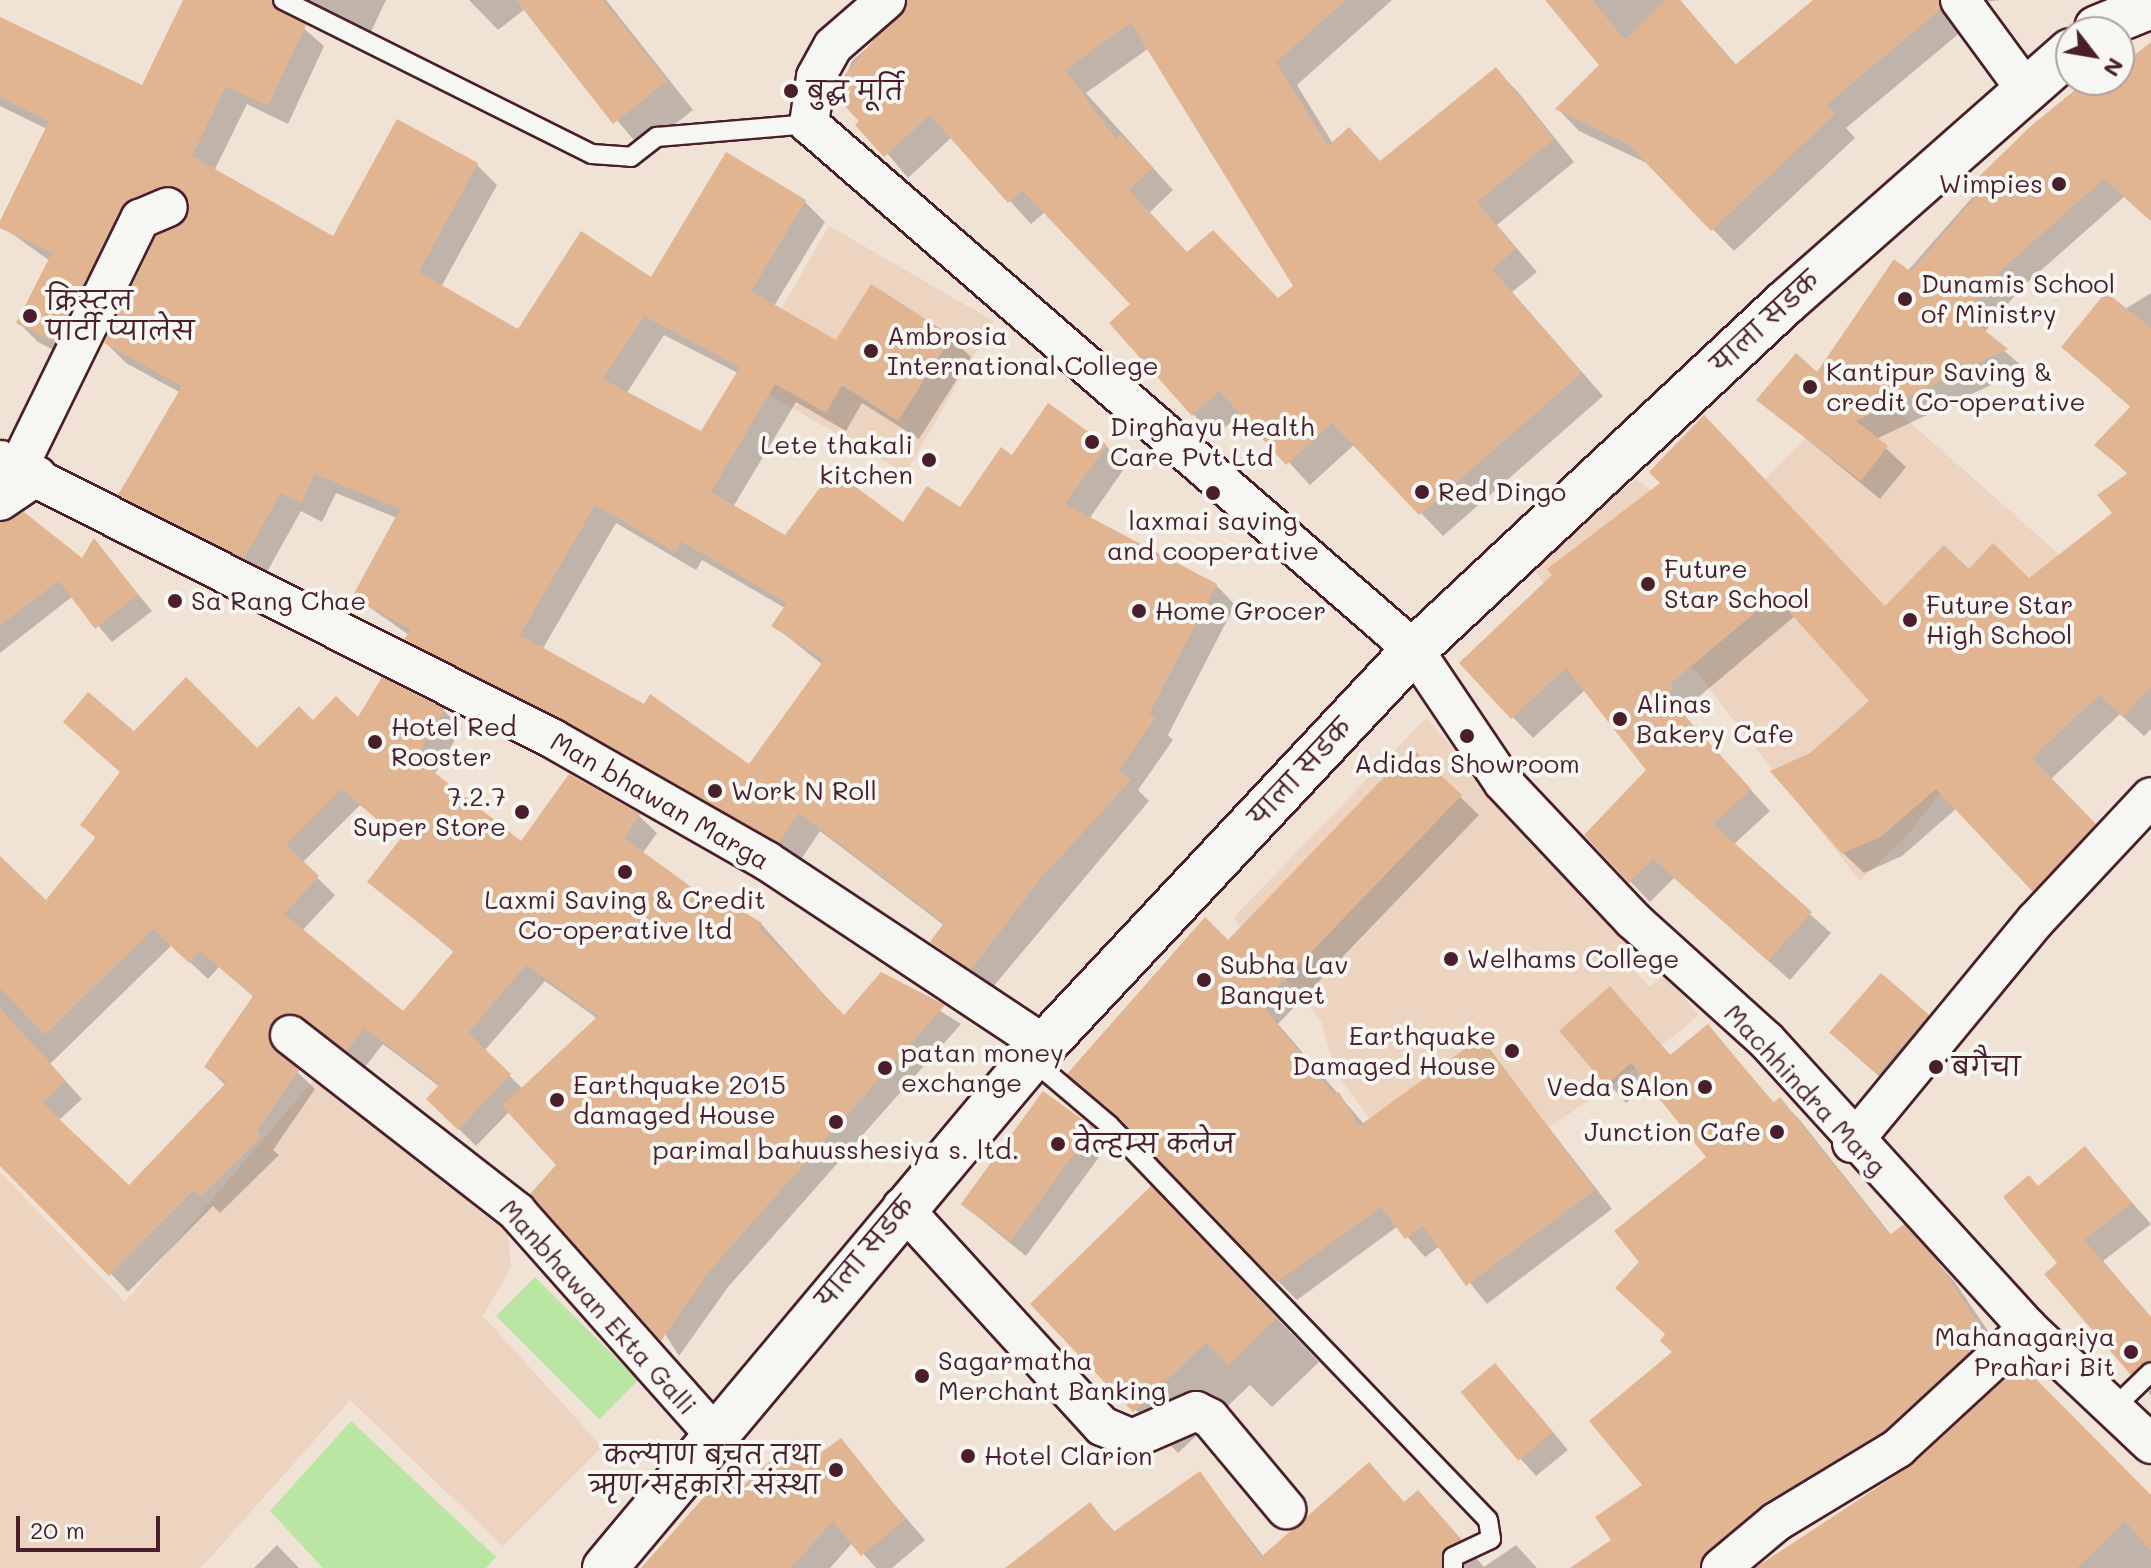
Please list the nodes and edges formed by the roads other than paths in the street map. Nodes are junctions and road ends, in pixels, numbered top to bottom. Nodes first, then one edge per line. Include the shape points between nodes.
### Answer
1 (283, 0) edge
2 (886, 0) edge
3 (1960, 0) edge
4 (2151, 6) edge
5 (2126, 16) edge
6 (2055, 65) edge
7 (2026, 90) junction
8 (809, 124) junction
9 (168, 207) dead end
10 (14, 476) edge
11 (1414, 650) junction
12 (2151, 797) edge
13 (290, 1035) dead end
14 (1038, 1052) junction
15 (1852, 1143) junction
16 (902, 1207) junction
17 (2028, 1328) junction
18 (2151, 1372) edge
19 (2117, 1405) junction
20 (715, 1435) junction
21 (2151, 1444) edge
22 (1286, 1509) dead end
23 (605, 1568) edge
24 (1453, 1568) edge
25 (1721, 1568) edge

1 - 8 lane via 592,154 631,157 657,137
2 - 8 street via 833,46 816,77
3 - 7 street
4 - 5 main road, याला सडक
6 - 7 main road, याला सडक
7 - 11 main road, याला सडक via 1785,303
8 - 11 street, Machhindra Marg
9 - 10 street via 140,219
10 - 14 street, Man bhawan Marga via 553,739 767,861
11 - 14 main road, याला सडक
11 - 15 street, Machhindra Marg via 1503,782 1633,920 1766,1040
12 - 15 street via 2036,920
13 - 20 street, Manbhawan Ekta Galli via 517,1212
14 - 16 main road, याला सडक
14 - 24 lane via 1488,1520 1491,1539 1453,1557
15 - 17 street, Machhindra Marg
16 - 20 main road, याला सडक
16 - 22 street via 1102,1426 1132,1439 1196,1411 1210,1418
17 - 19 street, Machhindra Marg
17 - 25 street via 1898,1448 1776,1522
18 - 19 lane
19 - 21 street, Machhindra Marg
20 - 23 main road, याला सडक

